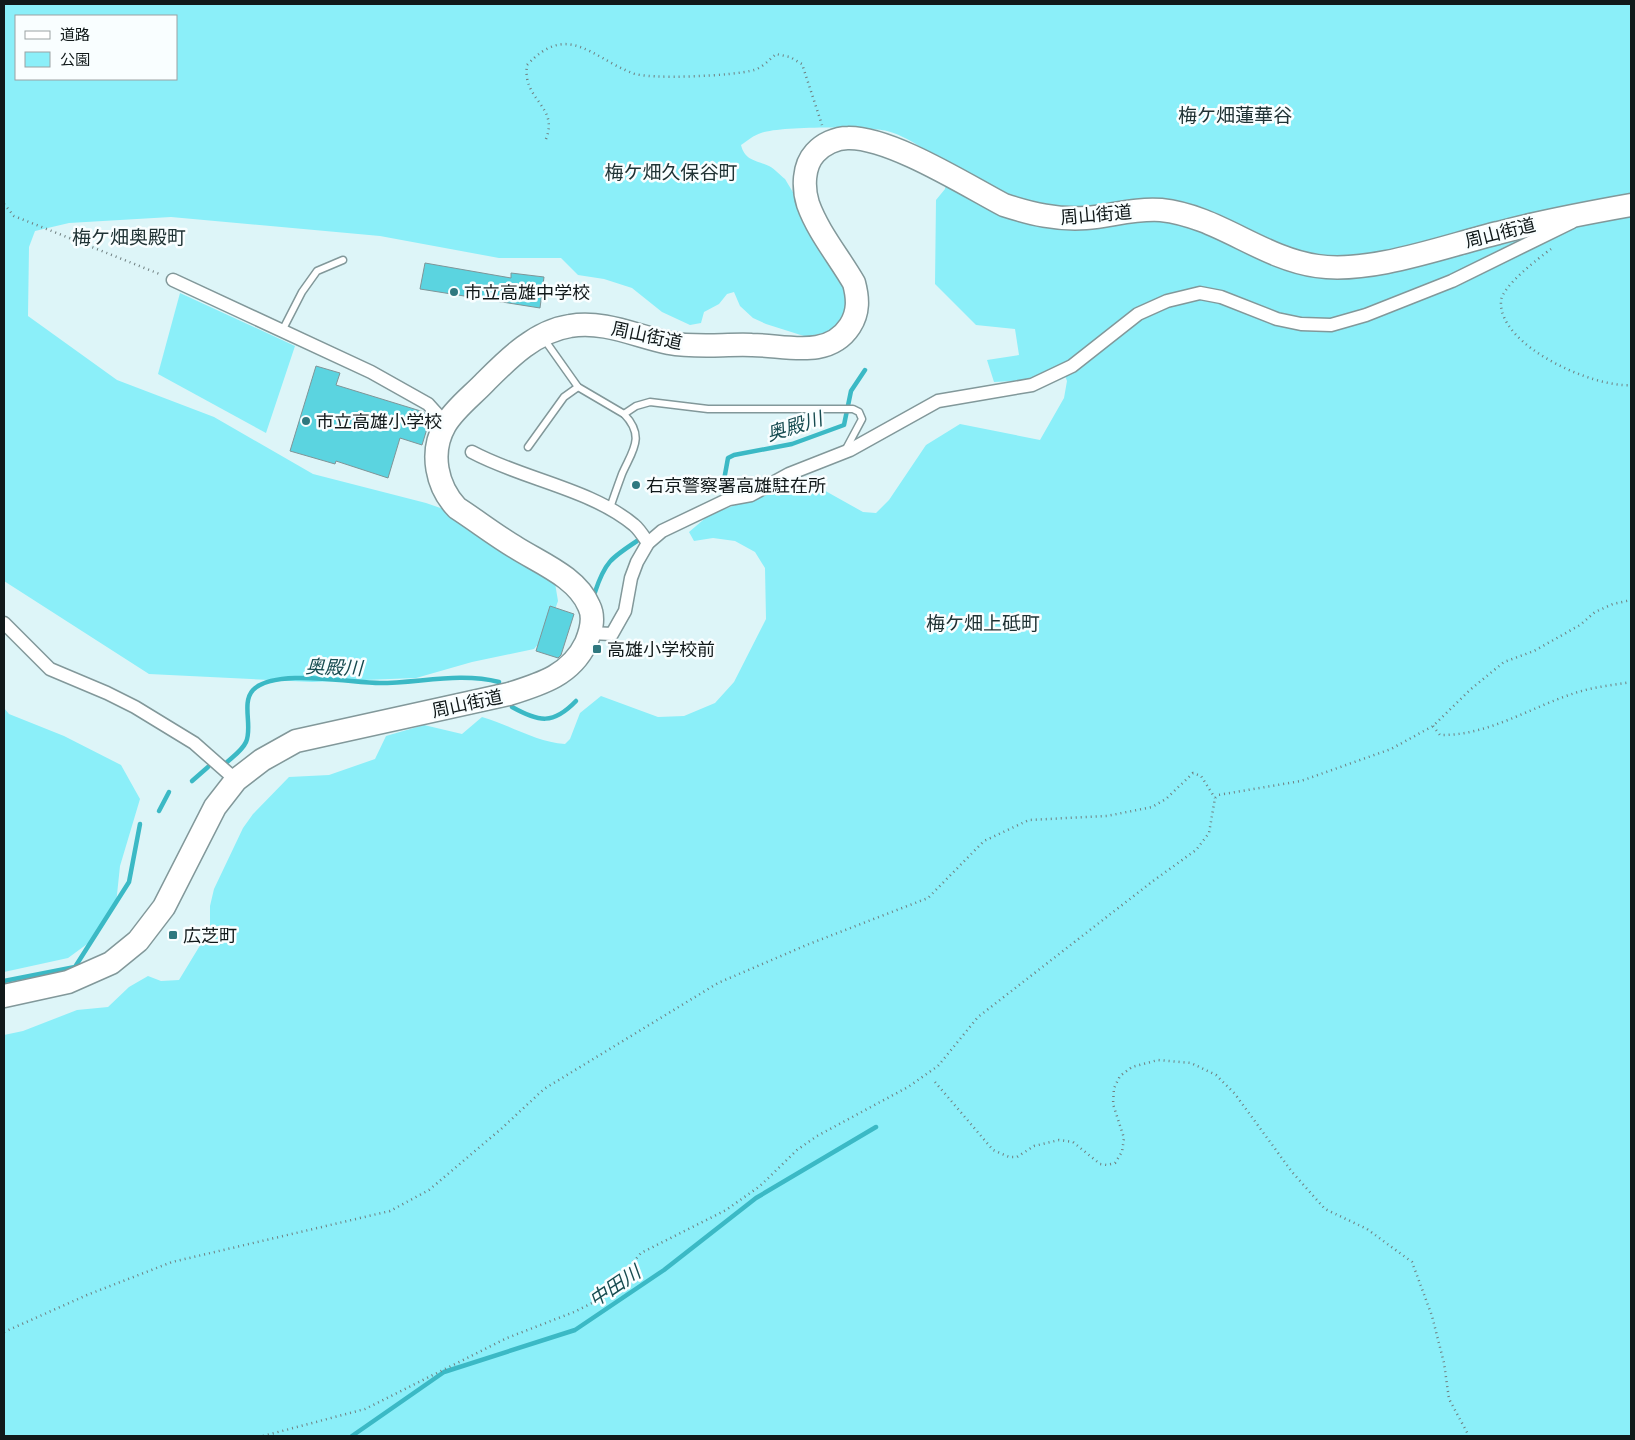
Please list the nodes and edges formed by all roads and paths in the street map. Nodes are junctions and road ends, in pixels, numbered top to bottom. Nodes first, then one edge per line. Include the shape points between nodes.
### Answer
1 (546, 139) dead end
2 (828, 143) junction
3 (4, 204) edge
4 (1631, 205) edge
5 (1583, 214) junction
6 (1553, 248) dead end
7 (343, 260) dead end
8 (173, 280) joint
9 (282, 331) junction
10 (542, 336) junction
11 (1631, 385) edge
12 (578, 387) junction
13 (624, 414) junction
14 (446, 424) junction
15 (528, 447) dead end
16 (472, 452) dead end
17 (840, 455) junction
18 (610, 508) junction
19 (648, 543) junction
20 (1631, 600) edge
21 (4, 623) edge
22 (590, 633) junction
23 (1631, 682) edge
24 (1434, 726) junction
25 (236, 780) junction
26 (1215, 798) junction
27 (4, 996) edge
28 (935, 1082) dead end
29 (4, 1332) edge
30 (263, 1436) edge
31 (1468, 1436) edge

1 - 2 path via 551,127 546,110 525,79 527,66 548,47 566,43 588,50 634,74 730,75 757,69 776,54 790,57 802,64
2 - 5 highway, 周山街道 via 848,138 883,144 1004,205 1025,211 1068,219 1132,210 1183,214 1208,222 1289,260 1319,266 1358,266 1386,261 1547,220
2 - 10 highway, 周山街道 via 819,148 808,164 805,189 815,219 856,290 858,301 852,322 837,339 815,348 669,343 602,325 586,324 558,328
3 - 8 path via 14,216
4 - 5 highway, 周山街道
5 - 17 street via 1551,234 1452,281 1366,315 1331,325 1277,319 1221,297 1200,293 1183,296 1138,314 1072,366 1032,385 938,401
6 - 11 path via 1534,262 1503,294 1504,315 1512,329 1537,354 1566,370 1588,378
7 - 9 lane via 317,271
8 - 9 street
9 - 14 street via 371,372 428,404
10 - 12 lane
10 - 14 highway, 周山街道 via 501,366
12 - 13 lane
12 - 15 lane via 564,397
13 - 17 lane via 650,402 708,409 859,412 860,424 851,443
13 - 18 lane via 634,424 635,450
14 - 22 highway, 周山街道 via 437,452 437,470 448,498 458,508 571,583 589,604 593,616
16 - 18 street via 497,465
17 - 19 street via 789,474 751,495 729,499 662,531
18 - 19 street via 635,526
19 - 22 street via 631,578 625,611 619,624 612,634
20 - 24 path via 1595,612 1580,625 1534,651 1504,662
21 - 25 street via 50,670 107,692 135,707 194,743
22 - 25 highway, 周山街道 via 569,667 559,676 538,685 296,741 262,760
23 - 24 path via 1577,692 1500,723 1454,736 1440,736
24 - 26 path via 1391,749 1301,780 1223,792
25 - 27 highway, 周山街道 via 215,807 164,907 138,941 111,963 77,979
26 - 29 path via 1201,776 1193,773 1152,807 1108,816 1029,820 984,841 928,898 718,982 544,1089 429,1190 390,1211 172,1262 87,1294
26 - 30 path via 1209,833 1196,850 978,1017 938,1066 908,1088 797,1150 760,1186 726,1210 641,1253 602,1298 507,1338 365,1409
28 - 31 path via 993,1150 1017,1157 1034,1146 1059,1140 1073,1142 1100,1164 1107,1165 1115,1163 1122,1152 1121,1124 1113,1104 1114,1088 1120,1076 1132,1067 1158,1060 1191,1063 1216,1075 1235,1094 1292,1172 1325,1209 1367,1229 1412,1262 1432,1316 1449,1399

